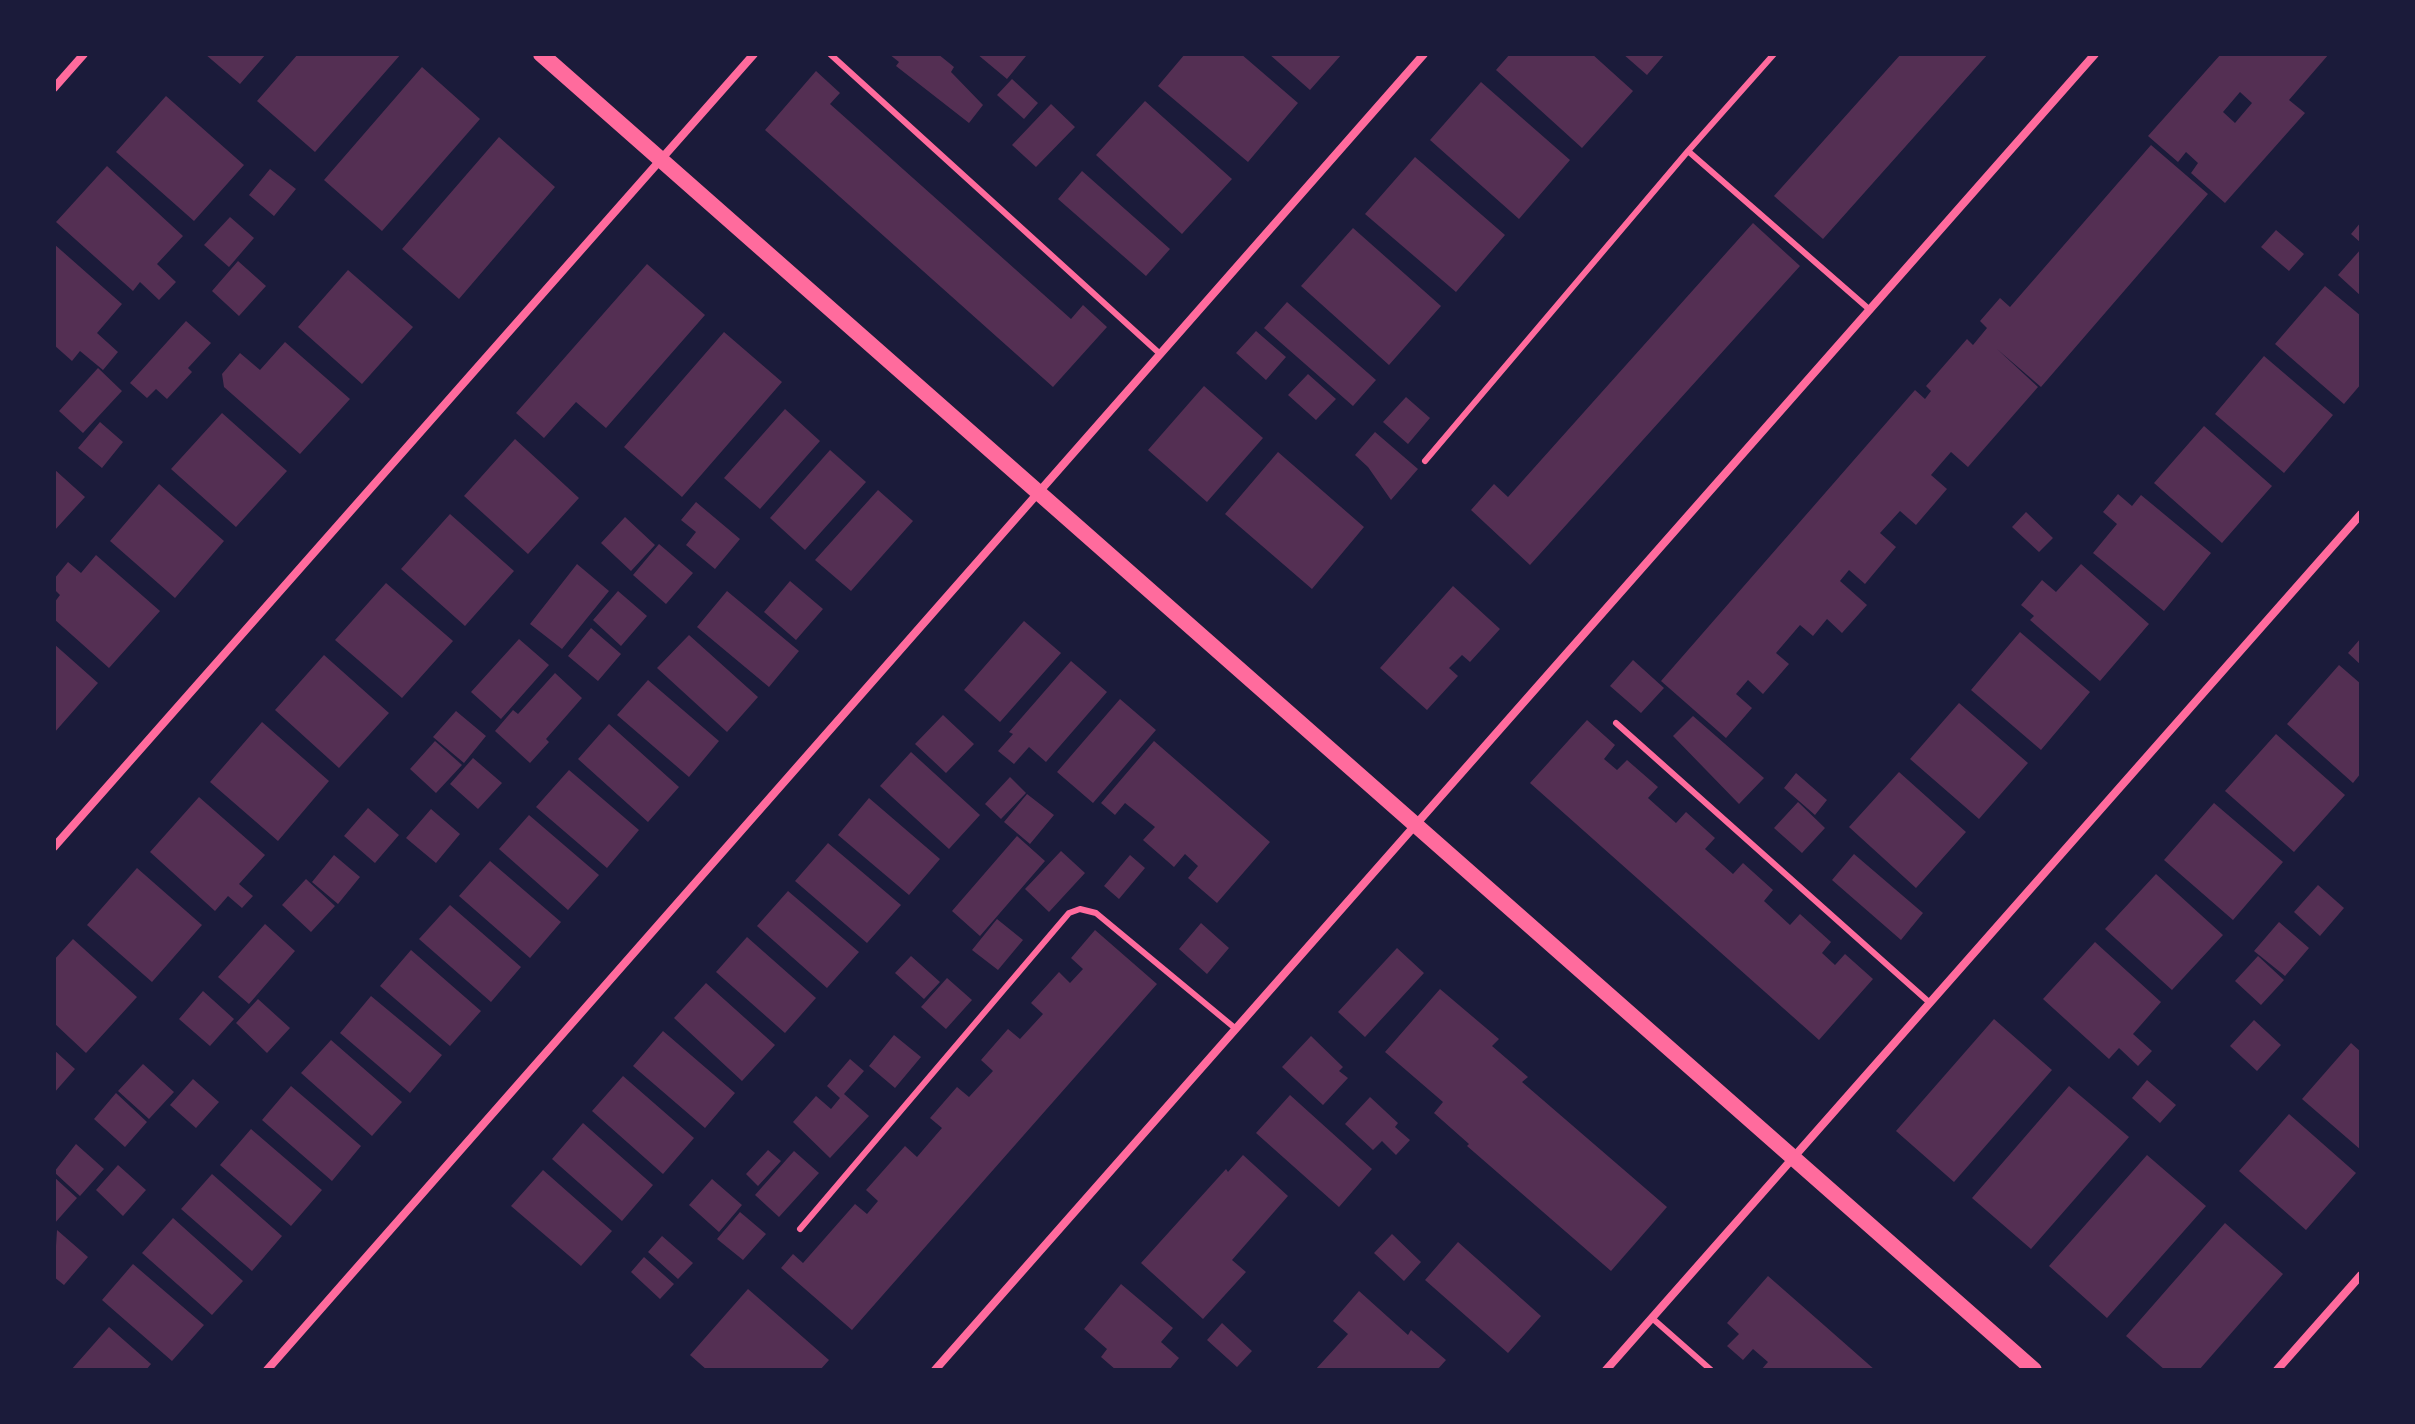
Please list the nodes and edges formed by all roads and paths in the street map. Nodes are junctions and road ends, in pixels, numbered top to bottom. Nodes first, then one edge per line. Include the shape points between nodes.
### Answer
1 (84, 54) edge
2 (541, 54) edge
3 (754, 54) edge
4 (830, 54) edge
5 (1424, 54) edge
6 (1774, 54) edge
7 (2095, 54) edge
8 (54, 88) edge
9 (1688, 151) junction
10 (661, 160) junction
11 (1870, 310) junction
12 (1159, 353) junction
13 (1425, 461) dead end
14 (1039, 492) junction
15 (2361, 514) edge
16 (1616, 723) dead end
17 (1416, 825) junction
18 (54, 847) edge
19 (1930, 1003) junction
20 (1236, 1029) junction
21 (1794, 1157) junction
22 (800, 1229) dead end
23 (2361, 1275) edge
24 (1652, 1318) junction
25 (267, 1370) edge
26 (935, 1370) edge
27 (1606, 1370) edge
28 (1711, 1370) edge
29 (2034, 1370) edge
30 (2277, 1370) edge

1 - 8 street
2 - 10 main road
3 - 10 street
4 - 12 lane
5 - 12 street
6 - 9 lane
7 - 11 street
9 - 11 lane
9 - 13 lane
10 - 14 main road
10 - 18 street
11 - 17 street
12 - 14 street
14 - 17 main road
14 - 25 street
15 - 19 street
16 - 19 lane
17 - 20 street
17 - 21 main road
19 - 21 street
20 - 22 lane via 1096,913 1069,913
20 - 26 street
21 - 24 street
21 - 29 main road
23 - 30 street
24 - 27 street
24 - 28 lane

